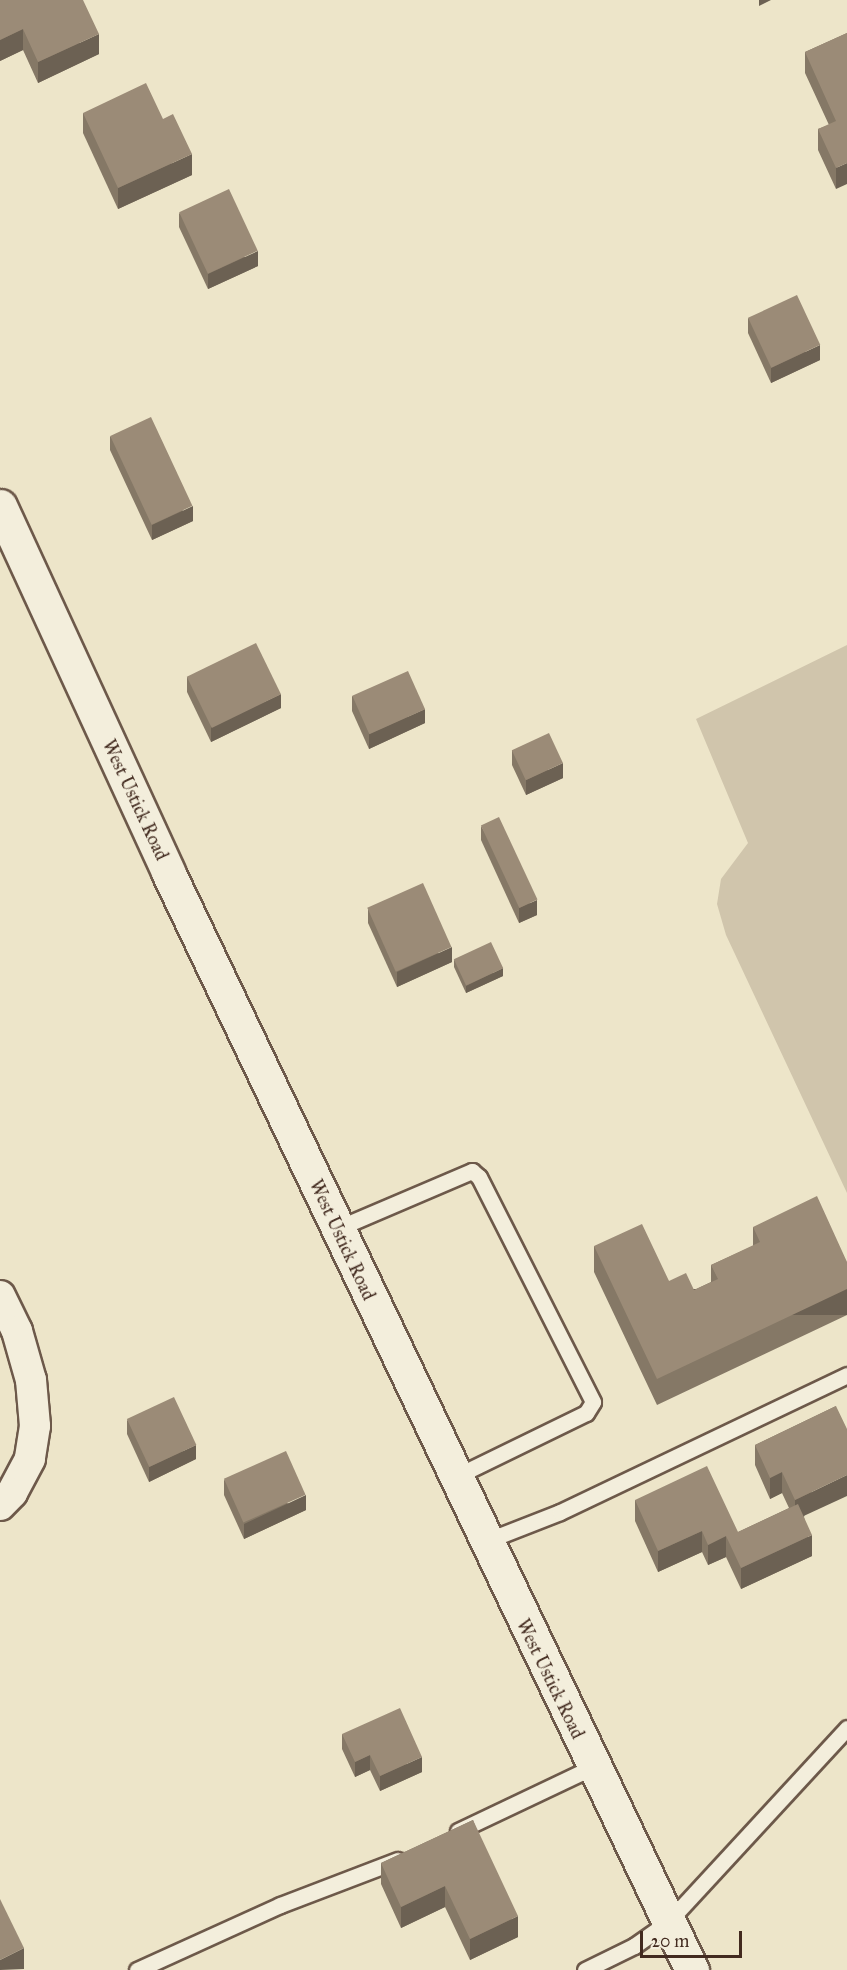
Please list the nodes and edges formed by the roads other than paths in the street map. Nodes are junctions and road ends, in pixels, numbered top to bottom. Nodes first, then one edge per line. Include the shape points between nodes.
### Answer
1 (0, 506) edge
2 (336, 1228) junction
3 (0, 1296) edge
4 (847, 1376) edge
5 (455, 1477) junction
6 (0, 1505) edge
7 (486, 1541) junction
8 (847, 1728) edge
9 (593, 1767) junction
10 (447, 1837) edge
11 (415, 1852) edge
12 (668, 1922) junction
13 (137, 1970) edge
14 (585, 1970) edge
15 (692, 1970) edge

1 - 2 main road, West Ustick Road
2 - 5 main road, West Ustick Road
2 - 5 lane via 472,1171 479,1177 593,1402 586,1413
3 - 6 street via 17,1331 31,1380 35,1426 30,1460 12,1493
4 - 7 lane via 560,1512
5 - 7 main road, West Ustick Road
7 - 9 main road, West Ustick Road
8 - 12 lane
9 - 10 lane
9 - 12 main road, West Ustick Road
11 - 13 lane via 363,1877 280,1905
12 - 14 lane via 634,1946
12 - 15 main road, West Ustick Road

